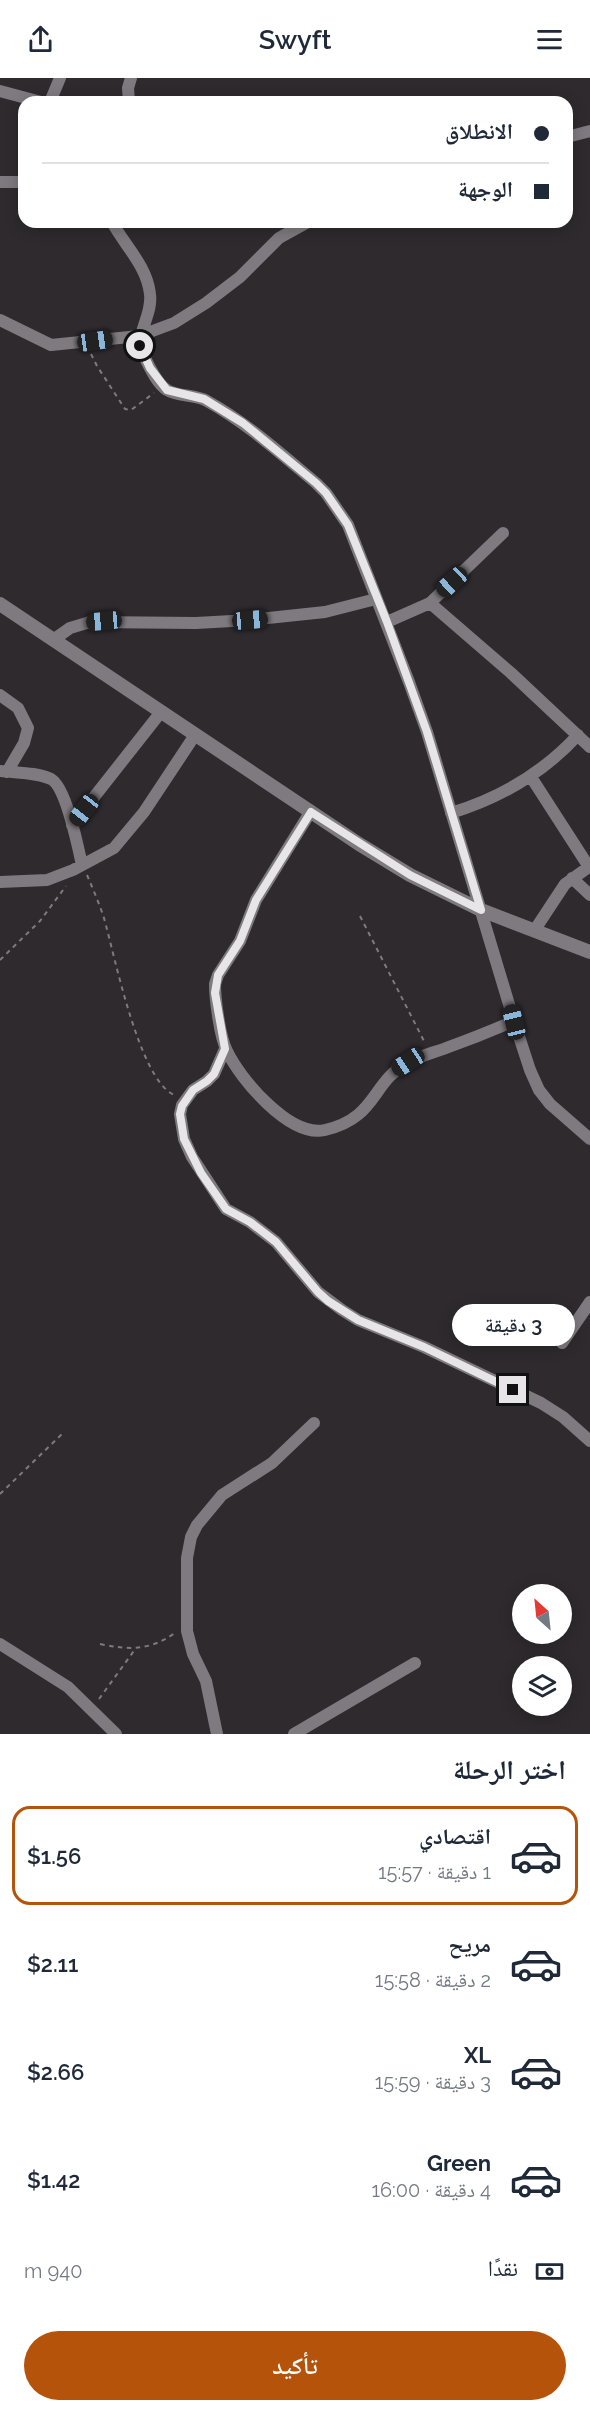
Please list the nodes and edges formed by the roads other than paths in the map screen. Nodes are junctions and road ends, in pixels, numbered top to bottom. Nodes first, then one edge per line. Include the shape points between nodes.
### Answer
1 (60, 78) edge
2 (131, 78) edge
3 (0, 91) edge
4 (19, 96) edge
5 (52, 96) edge
6 (129, 96) edge
7 (590, 131) edge
8 (573, 135) edge
9 (0, 182) edge
10 (18, 182) edge
11 (116, 228) edge
12 (297, 228) edge
13 (0, 320) edge
14 (140, 336) junction
15 (503, 534) dead end
16 (376, 599) junction
17 (430, 603) junction
18 (0, 604) edge
19 (387, 622) junction
20 (53, 640) junction
21 (0, 695) edge
22 (161, 712) junction
23 (195, 735) junction
24 (578, 735) junction
25 (590, 747) edge
26 (3, 771) edge
27 (531, 777) junction
28 (311, 812) junction
29 (451, 813) junction
30 (72, 825) junction
31 (78, 867) junction
32 (589, 867) edge
33 (572, 878) junction
34 (0, 882) edge
35 (590, 895) edge
36 (481, 910) junction
37 (534, 931) junction
38 (590, 952) edge
39 (514, 1022) junction
40 (225, 1049) junction
41 (590, 1139) edge
42 (590, 1302) edge
43 (562, 1343) dead end
44 (314, 1423) dead end
45 (590, 1441) edge
46 (0, 1644) edge
47 (414, 1663) dead end
48 (117, 1734) edge
49 (217, 1734) edge
50 (294, 1734) edge

1 - 5 street
2 - 6 street
3 - 4 street
7 - 8 street
9 - 10 street
11 - 14 street via 148,282 150,307
12 - 14 street via 279,238 240,277 206,303 174,323
13 - 14 street via 51,345
14 - 16 street via 143,355 163,386 204,399 243,423 326,493 348,525
15 - 17 street
16 - 19 street
16 - 20 street via 325,612 250,620 90,622 70,628
17 - 19 street
17 - 24 street
18 - 20 street
19 - 29 street
20 - 22 street
21 - 26 street via 18,708 28,728 24,743
22 - 23 street
22 - 30 street
23 - 28 street
23 - 31 street via 122,840
24 - 25 street
24 - 27 street
26 - 30 street via 54,782
27 - 29 street
27 - 32 street
28 - 36 street via 410,875
28 - 40 street via 256,900 240,941 218,975 215,993
29 - 36 street
30 - 31 street
31 - 34 street via 47,879
32 - 33 street
33 - 35 street
33 - 37 street
36 - 37 street
36 - 39 street
37 - 38 street
39 - 40 street via 398,1069 358,1116 314,1131 280,1115
39 - 41 street via 539,1090
40 - 45 street via 214,1074 185,1099 180,1114 184,1139 220,1202 276,1242 328,1301 358,1320 541,1403
42 - 43 street
44 - 49 street via 272,1463 222,1495 196,1525 188,1548 186,1623 193,1654 206,1681
46 - 48 street via 68,1687
47 - 50 street

